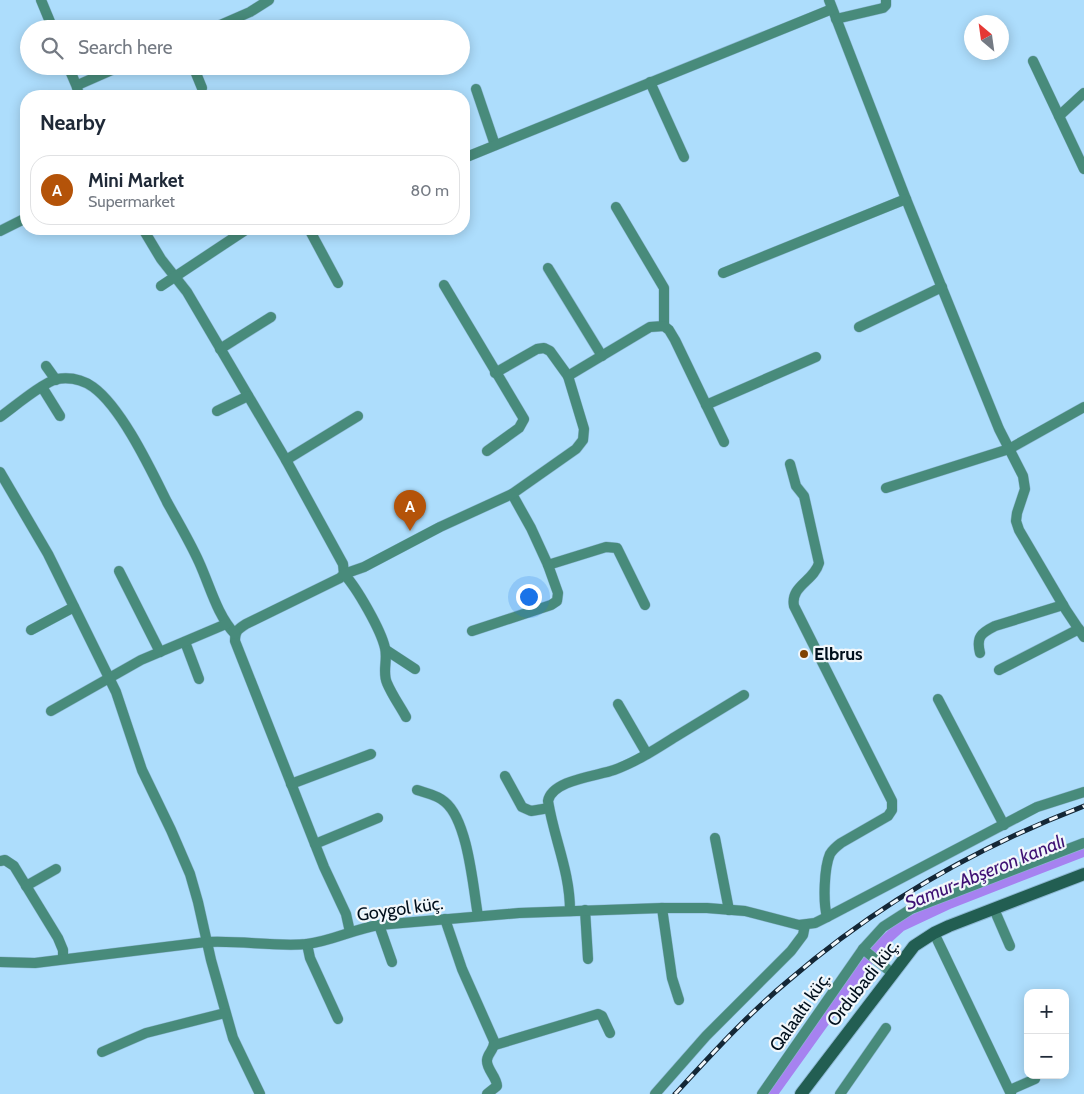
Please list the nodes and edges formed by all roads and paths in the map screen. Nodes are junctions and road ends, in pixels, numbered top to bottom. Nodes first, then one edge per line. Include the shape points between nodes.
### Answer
1 (41, 0) edge
2 (269, 0) edge
3 (280, 0) edge
4 (886, 0) edge
5 (832, 9) edge
6 (49, 20) edge
7 (232, 20) edge
8 (1033, 62) dead end
9 (71, 75) edge
10 (100, 75) edge
11 (197, 75) edge
12 (650, 82) junction
13 (202, 88) dead end
14 (476, 89) dead end
15 (77, 90) edge
16 (79, 90) edge
17 (1084, 94) edge
18 (1059, 116) junction
19 (495, 145) junction
20 (470, 155) edge
21 (684, 157) dead end
22 (1084, 169) edge
23 (906, 199) junction
24 (616, 207) dead end
25 (20, 221) edge
26 (0, 231) edge
27 (147, 235) edge
28 (236, 235) edge
29 (312, 235) edge
30 (548, 268) dead end
31 (723, 273) dead end
32 (175, 276) junction
33 (338, 283) dead end
34 (444, 284) dead end
35 (161, 286) dead end
36 (942, 287) junction
37 (271, 317) dead end
38 (664, 326) junction
39 (859, 327) dead end
40 (220, 349) junction
41 (602, 356) junction
42 (816, 357) dead end
43 (46, 366) dead end
44 (495, 373) junction
45 (568, 376) junction
46 (56, 380) junction
47 (42, 387) junction
48 (248, 396) junction
49 (706, 405) junction
50 (1084, 407) edge
51 (217, 411) dead end
52 (60, 416) dead end
53 (358, 416) dead end
54 (0, 417) edge
55 (724, 442) dead end
56 (1009, 449) junction
57 (487, 450) dead end
58 (286, 460) junction
59 (790, 464) dead end
60 (0, 472) edge
61 (886, 488) dead end
62 (512, 494) junction
63 (548, 565) junction
64 (119, 571) dead end
65 (344, 574) junction
66 (645, 605) dead end
67 (1063, 605) junction
68 (74, 607) junction
69 (226, 624) junction
70 (31, 630) dead end
71 (472, 631) dead end
72 (1082, 633) edge
73 (235, 634) junction
74 (185, 642) junction
75 (386, 650) junction
76 (160, 652) junction
77 (980, 653) dead end
78 (415, 669) dead end
79 (999, 670) dead end
80 (109, 677) junction
81 (199, 679) dead end
82 (744, 695) dead end
83 (938, 699) dead end
84 (618, 704) dead end
85 (51, 711) dead end
86 (406, 718) dead end
87 (371, 754) dead end
88 (647, 754) junction
89 (505, 776) dead end
90 (291, 784) junction
91 (417, 790) dead end
92 (1084, 792) edge
93 (549, 808) junction
94 (378, 818) dead end
95 (1004, 825) junction
96 (715, 838) dead end
97 (1084, 843) edge
98 (315, 844) junction
99 (0, 861) edge
100 (56, 869) dead end
101 (1084, 874) edge
102 (26, 886) junction
103 (662, 908) junction
104 (994, 909) junction
105 (585, 910) junction
106 (729, 910) junction
107 (570, 911) junction
108 (478, 916) junction
109 (827, 917) junction
110 (445, 919) junction
111 (379, 925) junction
112 (805, 925) junction
113 (350, 932) junction
114 (934, 933) junction
115 (206, 942) junction
116 (307, 944) junction
117 (1010, 946) dead end
118 (863, 949) junction
119 (63, 959) junction
120 (588, 959) dead end
121 (0, 962) edge
122 (392, 962) dead end
123 (892, 973) junction
124 (680, 1000) dead end
125 (225, 1013) junction
126 (338, 1019) dead end
127 (886, 1028) dead end
128 (610, 1034) dead end
129 (495, 1045) junction
130 (102, 1052) dead end
131 (1035, 1079) dead end
132 (1010, 1092) edge
133 (260, 1094) edge
134 (487, 1094) edge
135 (655, 1094) edge
136 (762, 1094) edge
137 (801, 1094) edge
138 (840, 1094) edge

1 - 6 street
2 - 3 street
2 - 7 street
4 - 5 street via 883,8
5 - 12 street
5 - 23 street
8 - 18 street
9 - 15 street
10 - 16 street via 84,82
11 - 13 street
12 - 19 street
12 - 21 street
14 - 19 street
17 - 18 street
18 - 22 street
19 - 20 street
23 - 31 street
23 - 36 street
24 - 38 street via 664,288
25 - 26 street
27 - 32 street
28 - 32 street
29 - 33 street
30 - 41 street
32 - 35 street
32 - 40 street via 188,292
34 - 44 street
36 - 39 street
36 - 56 street
37 - 40 street
38 - 41 street via 650,327
38 - 49 street via 676,340
40 - 48 street
41 - 45 street
42 - 49 street
43 - 46 street
44 - 45 street via 544,348
44 - 57 street via 524,419 519,428
45 - 62 street via 584,429 583,440 576,449
46 - 47 street
46 - 69 street via 73,379 88,384 104,396 120,418 199,561
47 - 52 street
47 - 54 street
48 - 51 street
48 - 58 street
49 - 55 street
50 - 56 street
53 - 58 street
56 - 61 street
56 - 67 street via 1025,484 1017,513 1019,530
58 - 65 street via 340,556
59 - 109 street via 796,486 804,496 819,563 817,570 794,593 794,606 892,802 888,816 841,842 830,855 824,900
60 - 68 street via 48,554
62 - 63 street
62 - 65 street
63 - 66 street via 606,547 617,548
63 - 71 street via 558,593 557,601
64 - 76 street
65 - 73 street via 333,583 246,624
65 - 75 street via 359,594
67 - 72 street
67 - 77 street via 987,630 980,637
68 - 70 street
68 - 80 street
69 - 73 street
69 - 74 street
72 - 79 street
73 - 90 street via 237,647
74 - 76 street
74 - 81 street
75 - 78 street
75 - 86 street via 384,674
76 - 80 street
80 - 85 street
80 - 115 street via 142,770 190,874
82 - 88 street
83 - 95 street
84 - 88 street
87 - 90 street
88 - 93 street via 614,770 558,786 549,795
89 - 93 street via 522,807 531,812
90 - 98 street
91 - 108 street via 438,797 452,809 466,846
92 - 95 street via 1048,803
93 - 107 street via 561,850
94 - 98 street
95 - 109 street
96 - 106 street
97 - 118 street, Qalaaltı küç. via 911,909 883,927
98 - 113 street via 346,914
99 - 102 street via 5,860 14,866
100 - 102 street
101 - 104 street, Ordubadi küç.
102 - 119 street via 58,938
103 - 105 street, Goygol küç.
103 - 106 street, Goygol küç.
103 - 124 street via 672,978
104 - 114 street, Ordubadi küç.
104 - 117 street
105 - 107 street, Goygol küç.
105 - 120 street
106 - 112 street, Goygol küç.
107 - 108 street, Goygol küç.
108 - 110 street, Goygol küç.
109 - 112 street
110 - 111 street, Goygol küç.
110 - 129 street via 462,970
111 - 113 street, Goygol küç.
111 - 122 street
112 - 135 street via 803,935 792,951 706,1036
113 - 116 street, Goygol küç.
114 - 123 street, Ordubadi küç. via 914,946
114 - 132 street
115 - 116 street, Goygol küç.
115 - 119 street, Goygol küç.
115 - 125 street
116 - 126 street via 310,958
118 - 123 street
118 - 136 street, Qalaaltı küç.
119 - 121 street, Goygol küç. via 35,963
123 - 137 street, Ordubadi küç.
125 - 130 street via 146,1033
125 - 133 street via 233,1038
127 - 138 street
128 - 129 street via 598,1014
129 - 134 street via 487,1062 497,1086
131 - 132 street

